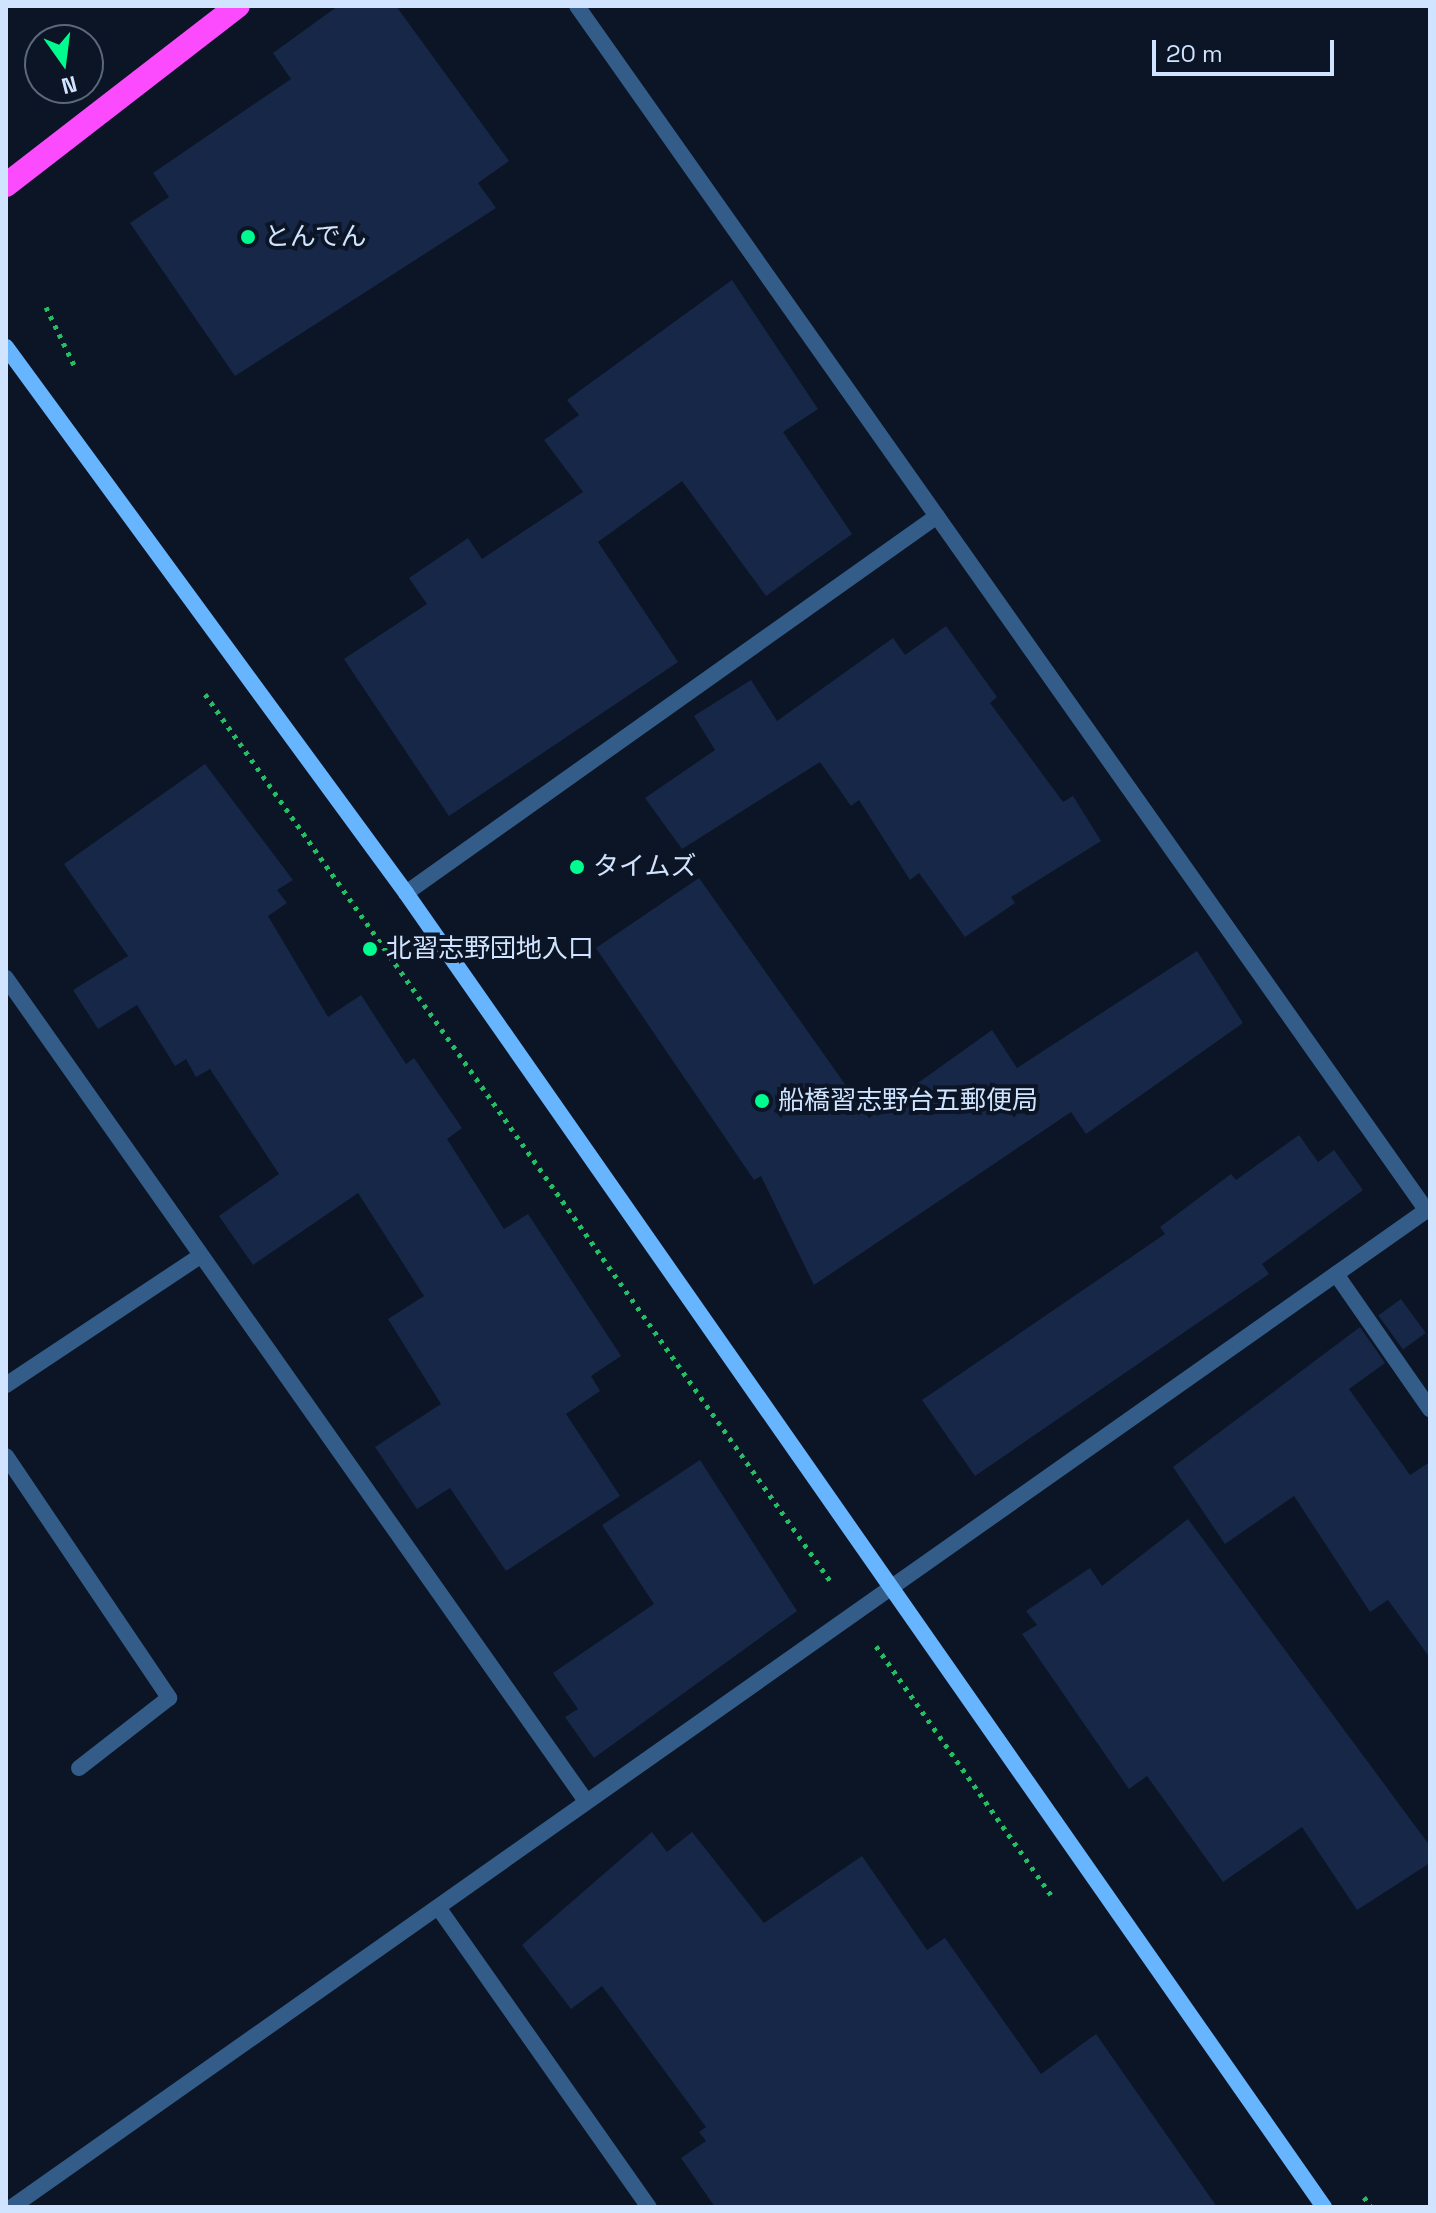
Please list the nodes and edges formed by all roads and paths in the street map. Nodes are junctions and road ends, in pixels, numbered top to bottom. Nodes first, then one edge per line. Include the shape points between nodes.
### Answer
1 (238, 6) edge
2 (577, 6) edge
3 (211, 15) edge
4 (6, 185) edge
5 (6, 347) edge
6 (937, 516) junction
7 (198, 684) dead end
8 (406, 893) junction
9 (6, 978) edge
10 (1428, 1210) edge
11 (199, 1257) junction
12 (1336, 1274) junction
13 (6, 1385) edge
14 (1430, 1409) edge
15 (6, 1456) edge
16 (888, 1590) junction
17 (854, 1614) junction
18 (79, 1768) dead end
19 (586, 1801) junction
20 (1062, 1909) dead end
21 (440, 1910) junction
22 (12, 2207) edge
23 (649, 2207) edge
24 (1324, 2207) edge

1 - 3 highway
2 - 6 street
3 - 4 highway
5 - 8 street
6 - 8 street
6 - 10 street
7 - 17 path
8 - 16 street
9 - 11 street
10 - 12 street
11 - 13 street
11 - 19 street
12 - 14 street
12 - 16 street
15 - 18 street via 169,1698
16 - 17 street
16 - 24 street
17 - 19 street
17 - 20 path
19 - 21 street
21 - 22 street
21 - 23 street

